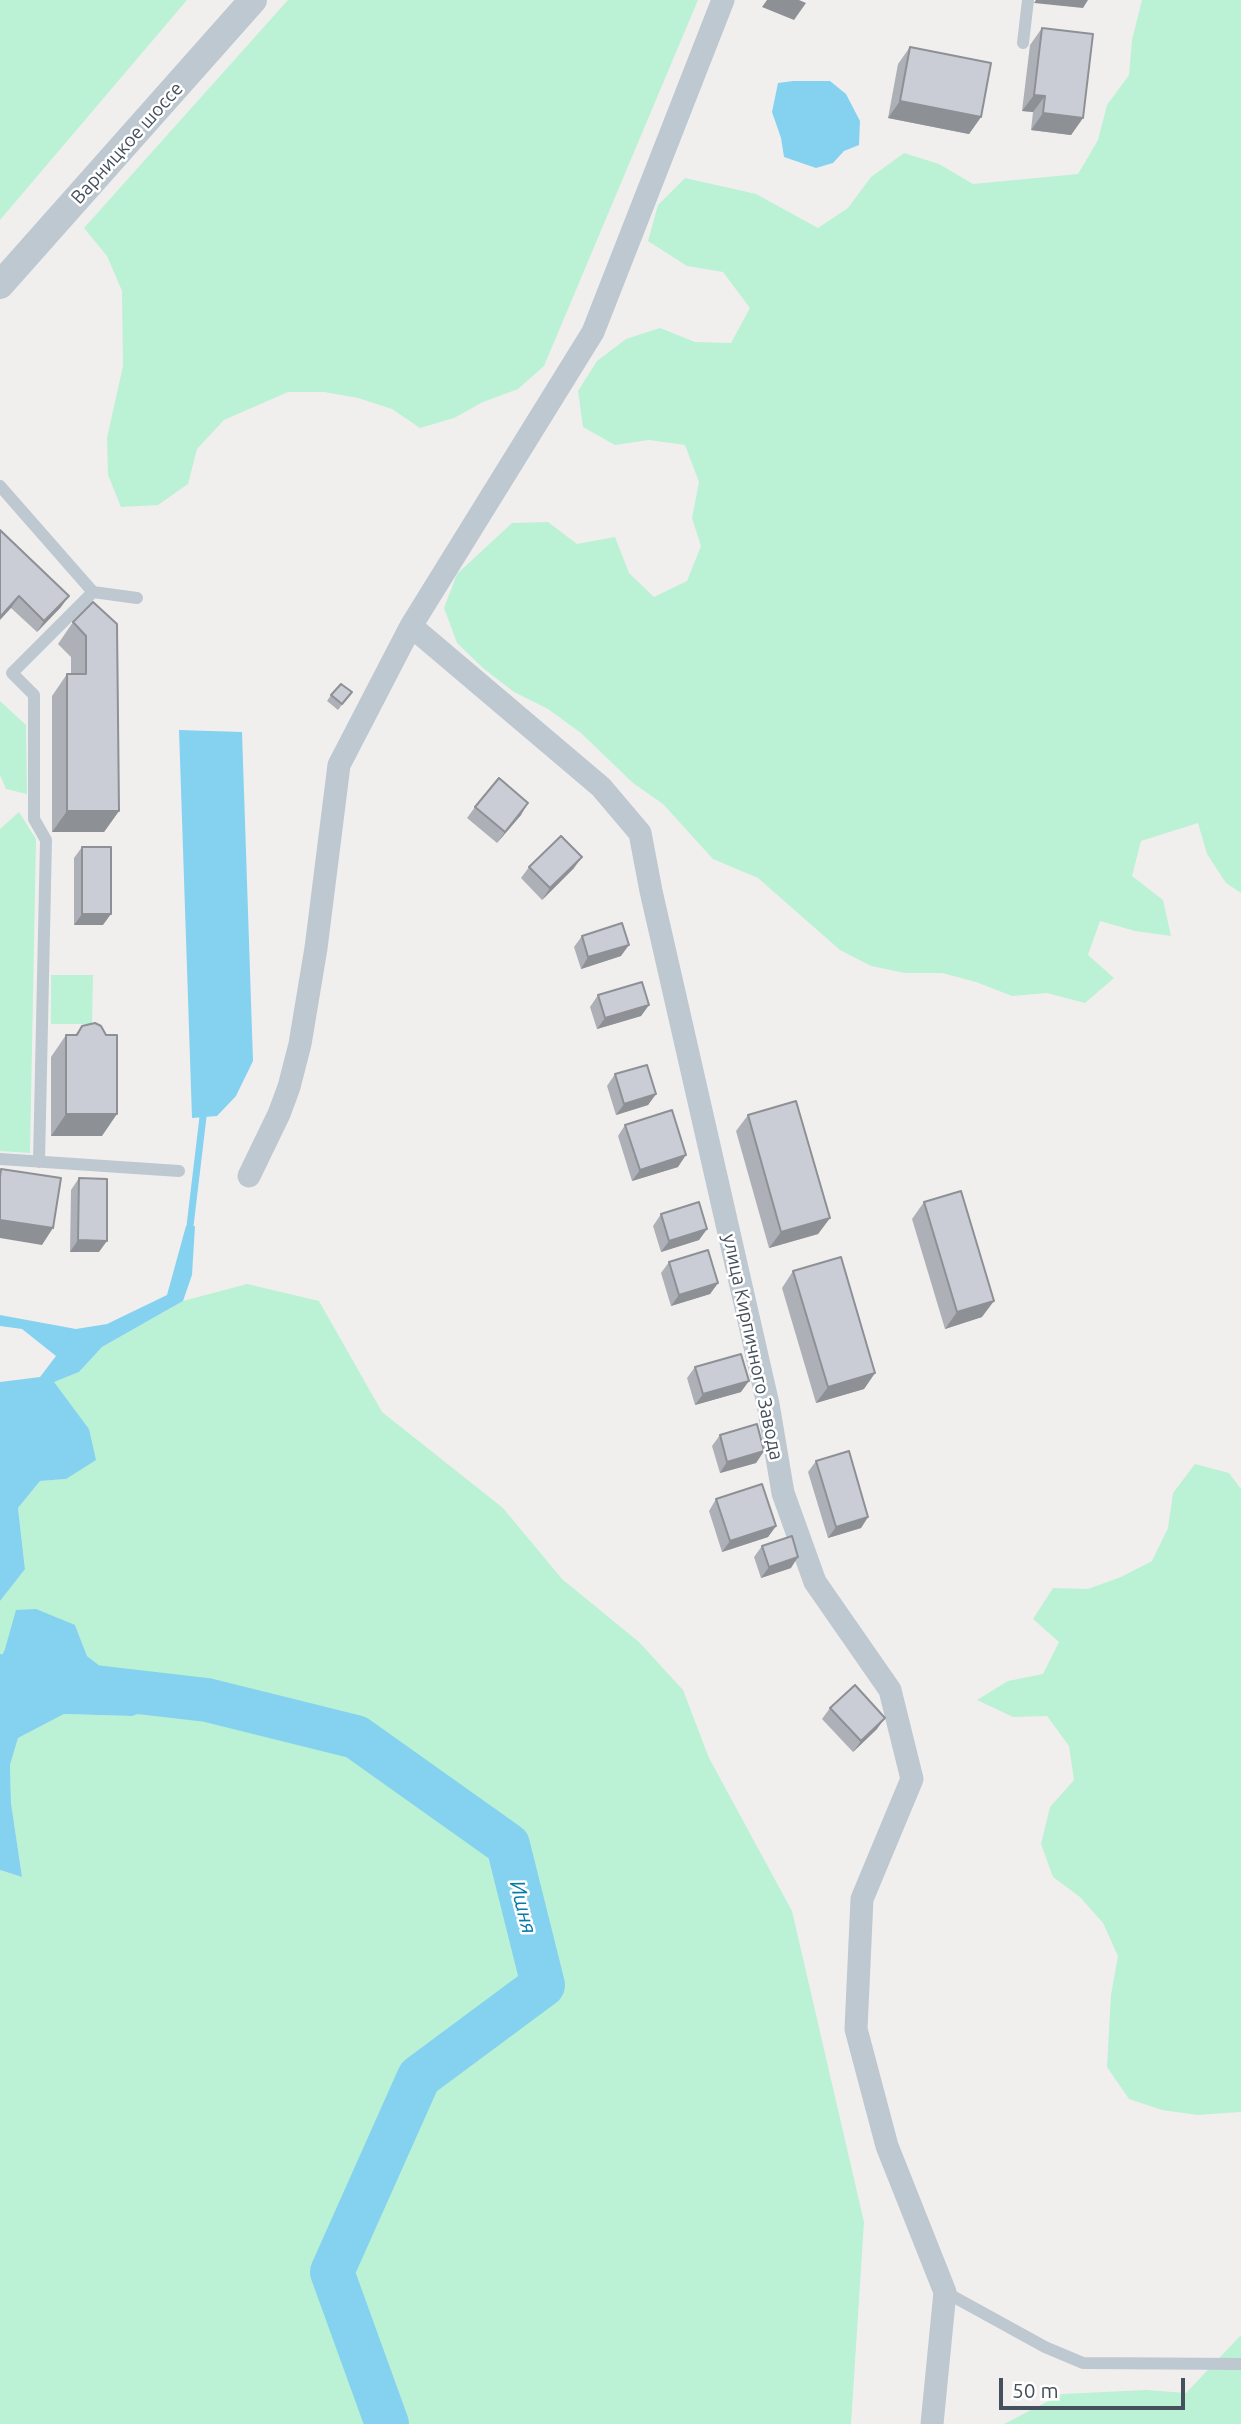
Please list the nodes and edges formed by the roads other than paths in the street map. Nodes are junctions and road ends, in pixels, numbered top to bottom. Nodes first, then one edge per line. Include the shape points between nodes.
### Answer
1 (253, 0) edge
2 (723, 0) edge
3 (1028, 0) edge
4 (1023, 43) dead end
5 (0, 285) edge
6 (0, 486) edge
7 (93, 592) junction
8 (136, 598) dead end
9 (411, 626) junction
10 (6, 672) edge
11 (0, 1159) edge
12 (39, 1162) junction
13 (179, 1171) dead end
14 (248, 1176) dead end
15 (944, 2291) junction
16 (1241, 2364) edge
17 (932, 2424) edge

1 - 5 street, Варницкое шоссе
2 - 9 street via 593,332
3 - 4 lane
6 - 7 lane
7 - 8 lane
7 - 10 lane
9 - 14 street via 339,765 300,1044 286,1096
9 - 15 street, улица Кирпичного Завода via 601,787 640,833 768,1404 783,1493 815,1582 890,1690 912,1779 862,1899 856,2029 887,2146
10 - 12 lane via 34,695 34,819 46,840
11 - 12 lane
12 - 13 lane
15 - 16 lane via 1083,2363
15 - 17 street

